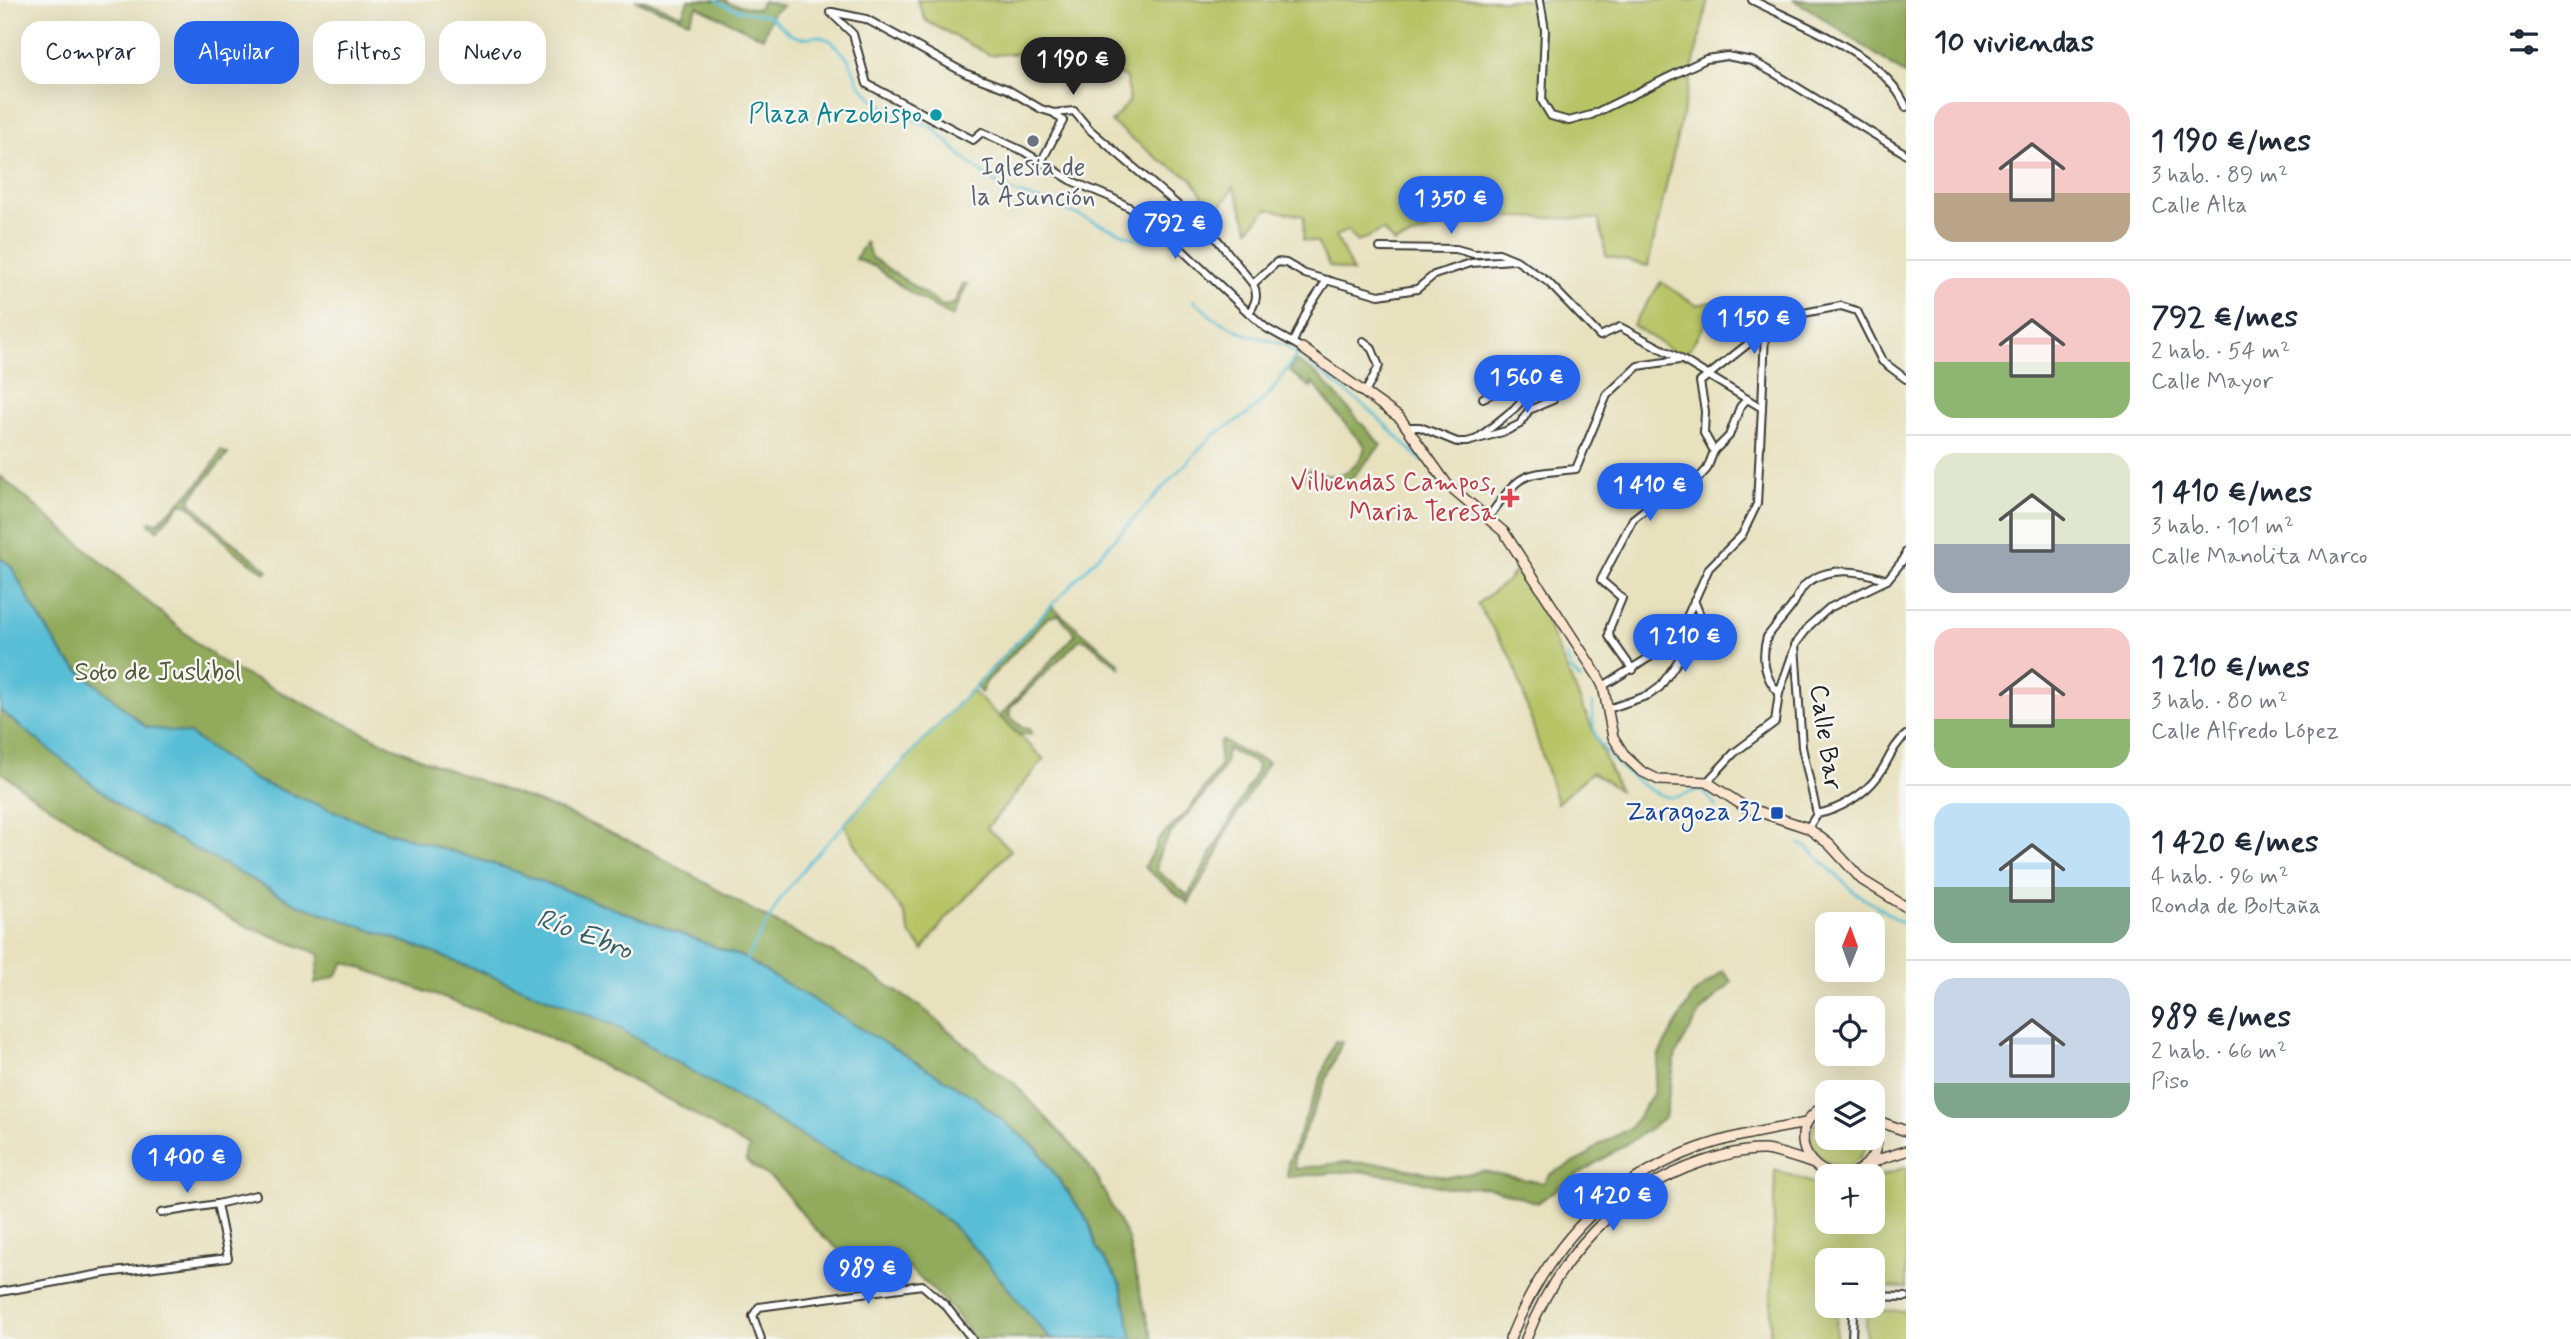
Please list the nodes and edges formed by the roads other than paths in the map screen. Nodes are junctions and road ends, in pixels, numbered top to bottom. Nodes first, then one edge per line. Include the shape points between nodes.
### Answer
1 (1540, 0) edge
2 (1752, 0) edge
3 (1906, 107) edge
4 (1054, 113) junction
5 (1906, 154) edge
6 (1041, 162) junction
7 (1380, 248) dead end
8 (1516, 260) junction
9 (1327, 280) junction
10 (1253, 284) junction
11 (1249, 313) junction
12 (1765, 331) junction
13 (1363, 341) dead end
14 (1293, 342) junction
15 (1302, 348) joint
16 (1681, 359) junction
17 (1514, 366) dead end
18 (1706, 374) junction
19 (1906, 379) edge
20 (1510, 385) junction
21 (1365, 393) junction
22 (1483, 398) dead end
23 (1747, 399) junction
24 (1553, 400) dead end
25 (1762, 408) junction
26 (1407, 427) junction
27 (1476, 440) junction
28 (1714, 451) junction
29 (1488, 518) junction
30 (1906, 552) edge
31 (1887, 580) junction
32 (1694, 600) junction
33 (1795, 645) junction
34 (1633, 670) junction
35 (1603, 687) junction
36 (1779, 693) junction
37 (1608, 709) junction
38 (1906, 735) edge
39 (1707, 782) junction
40 (1817, 814) junction
41 (1808, 828) junction
42 (1906, 907) edge
43 (1815, 1113) edge
44 (1806, 1124) junction
45 (1885, 1124) edge
46 (1906, 1131) edge
47 (1906, 1151) edge
48 (1811, 1163) junction
49 (1870, 1164) edge
50 (1815, 1166) edge
51 (256, 1195) dead end
52 (217, 1204) junction
53 (160, 1213) dead end
54 (0, 1292) edge
55 (1885, 1296) edge
56 (1906, 1297) edge
57 (1853, 1318) edge
58 (761, 1339) edge
59 (972, 1339) edge
60 (1510, 1339) edge
61 (1526, 1339) edge
62 (1852, 1339) edge

1 - 5 street via 1545,30 1542,101 1551,116 1569,121 1591,115 1706,59 1727,56 1752,61 1774,73
2 - 3 street via 1846,47 1899,91
4 - 6 street via 1063,121
4 - 6 street via 967,74 866,19 830,12 853,34 867,84 973,140 982,132
4 - 10 street via 1074,111 1216,238
6 - 11 street via 1147,217
7 - 8 street via 1456,249
8 - 9 street via 1471,263 1434,275 1417,289 1379,295
8 - 16 street via 1548,282 1601,335 1620,327
9 - 10 street via 1277,262
9 - 14 street
10 - 11 street via 1256,293
11 - 14 street
12 - 18 street
12 - 19 street via 1793,313 1841,306 1857,311 1882,361
12 - 25 street
13 - 21 street via 1371,347 1378,366
14 - 15 street
15 - 21 main road
16 - 18 street
16 - 29 street via 1638,366 1607,395 1576,469 1527,474 1513,484
17 - 20 street
18 - 23 street
18 - 28 street via 1700,382 1704,433
20 - 22 street
20 - 27 street via 1524,398
21 - 26 main road
23 - 25 street
23 - 28 street via 1729,436
24 - 27 street via 1529,410 1521,424
25 - 32 street via 1757,504 1742,535 1709,568
26 - 27 street via 1423,428 1461,443
26 - 29 main road via 1447,484
28 - 34 street via 1698,479 1666,493 1633,519 1601,580 1622,598 1609,636
29 - 35 main road via 1511,539
30 - 31 street
31 - 33 street via 1829,608
31 - 36 street via 1847,571 1823,574 1805,584 1765,643 1767,678
32 - 34 street via 1676,641
32 - 37 street via 1700,615 1697,639 1688,652 1649,695
33 - 36 street
33 - 40 street, Calle Bar via 1802,747
34 - 35 street
35 - 37 main road
36 - 39 street via 1775,722 1734,753
37 - 39 main road via 1616,745 1641,771 1659,780
38 - 40 street via 1877,778 1856,797
39 - 41 main road via 1745,807
40 - 41 street
41 - 42 main road via 1862,880
43 - 44 main road
44 - 48 main road via 1803,1144
44 - 60 main road via 1696,1149 1626,1184 1558,1249 1535,1284
45 - 46 main road
47 - 49 main road
48 - 50 main road
48 - 61 main road via 1766,1150 1736,1152 1689,1166 1637,1194 1595,1228 1562,1268
51 - 52 street
52 - 53 street
52 - 54 street via 228,1258
55 - 56 street
57 - 62 street
58 - 59 street via 754,1316 759,1307 922,1285

